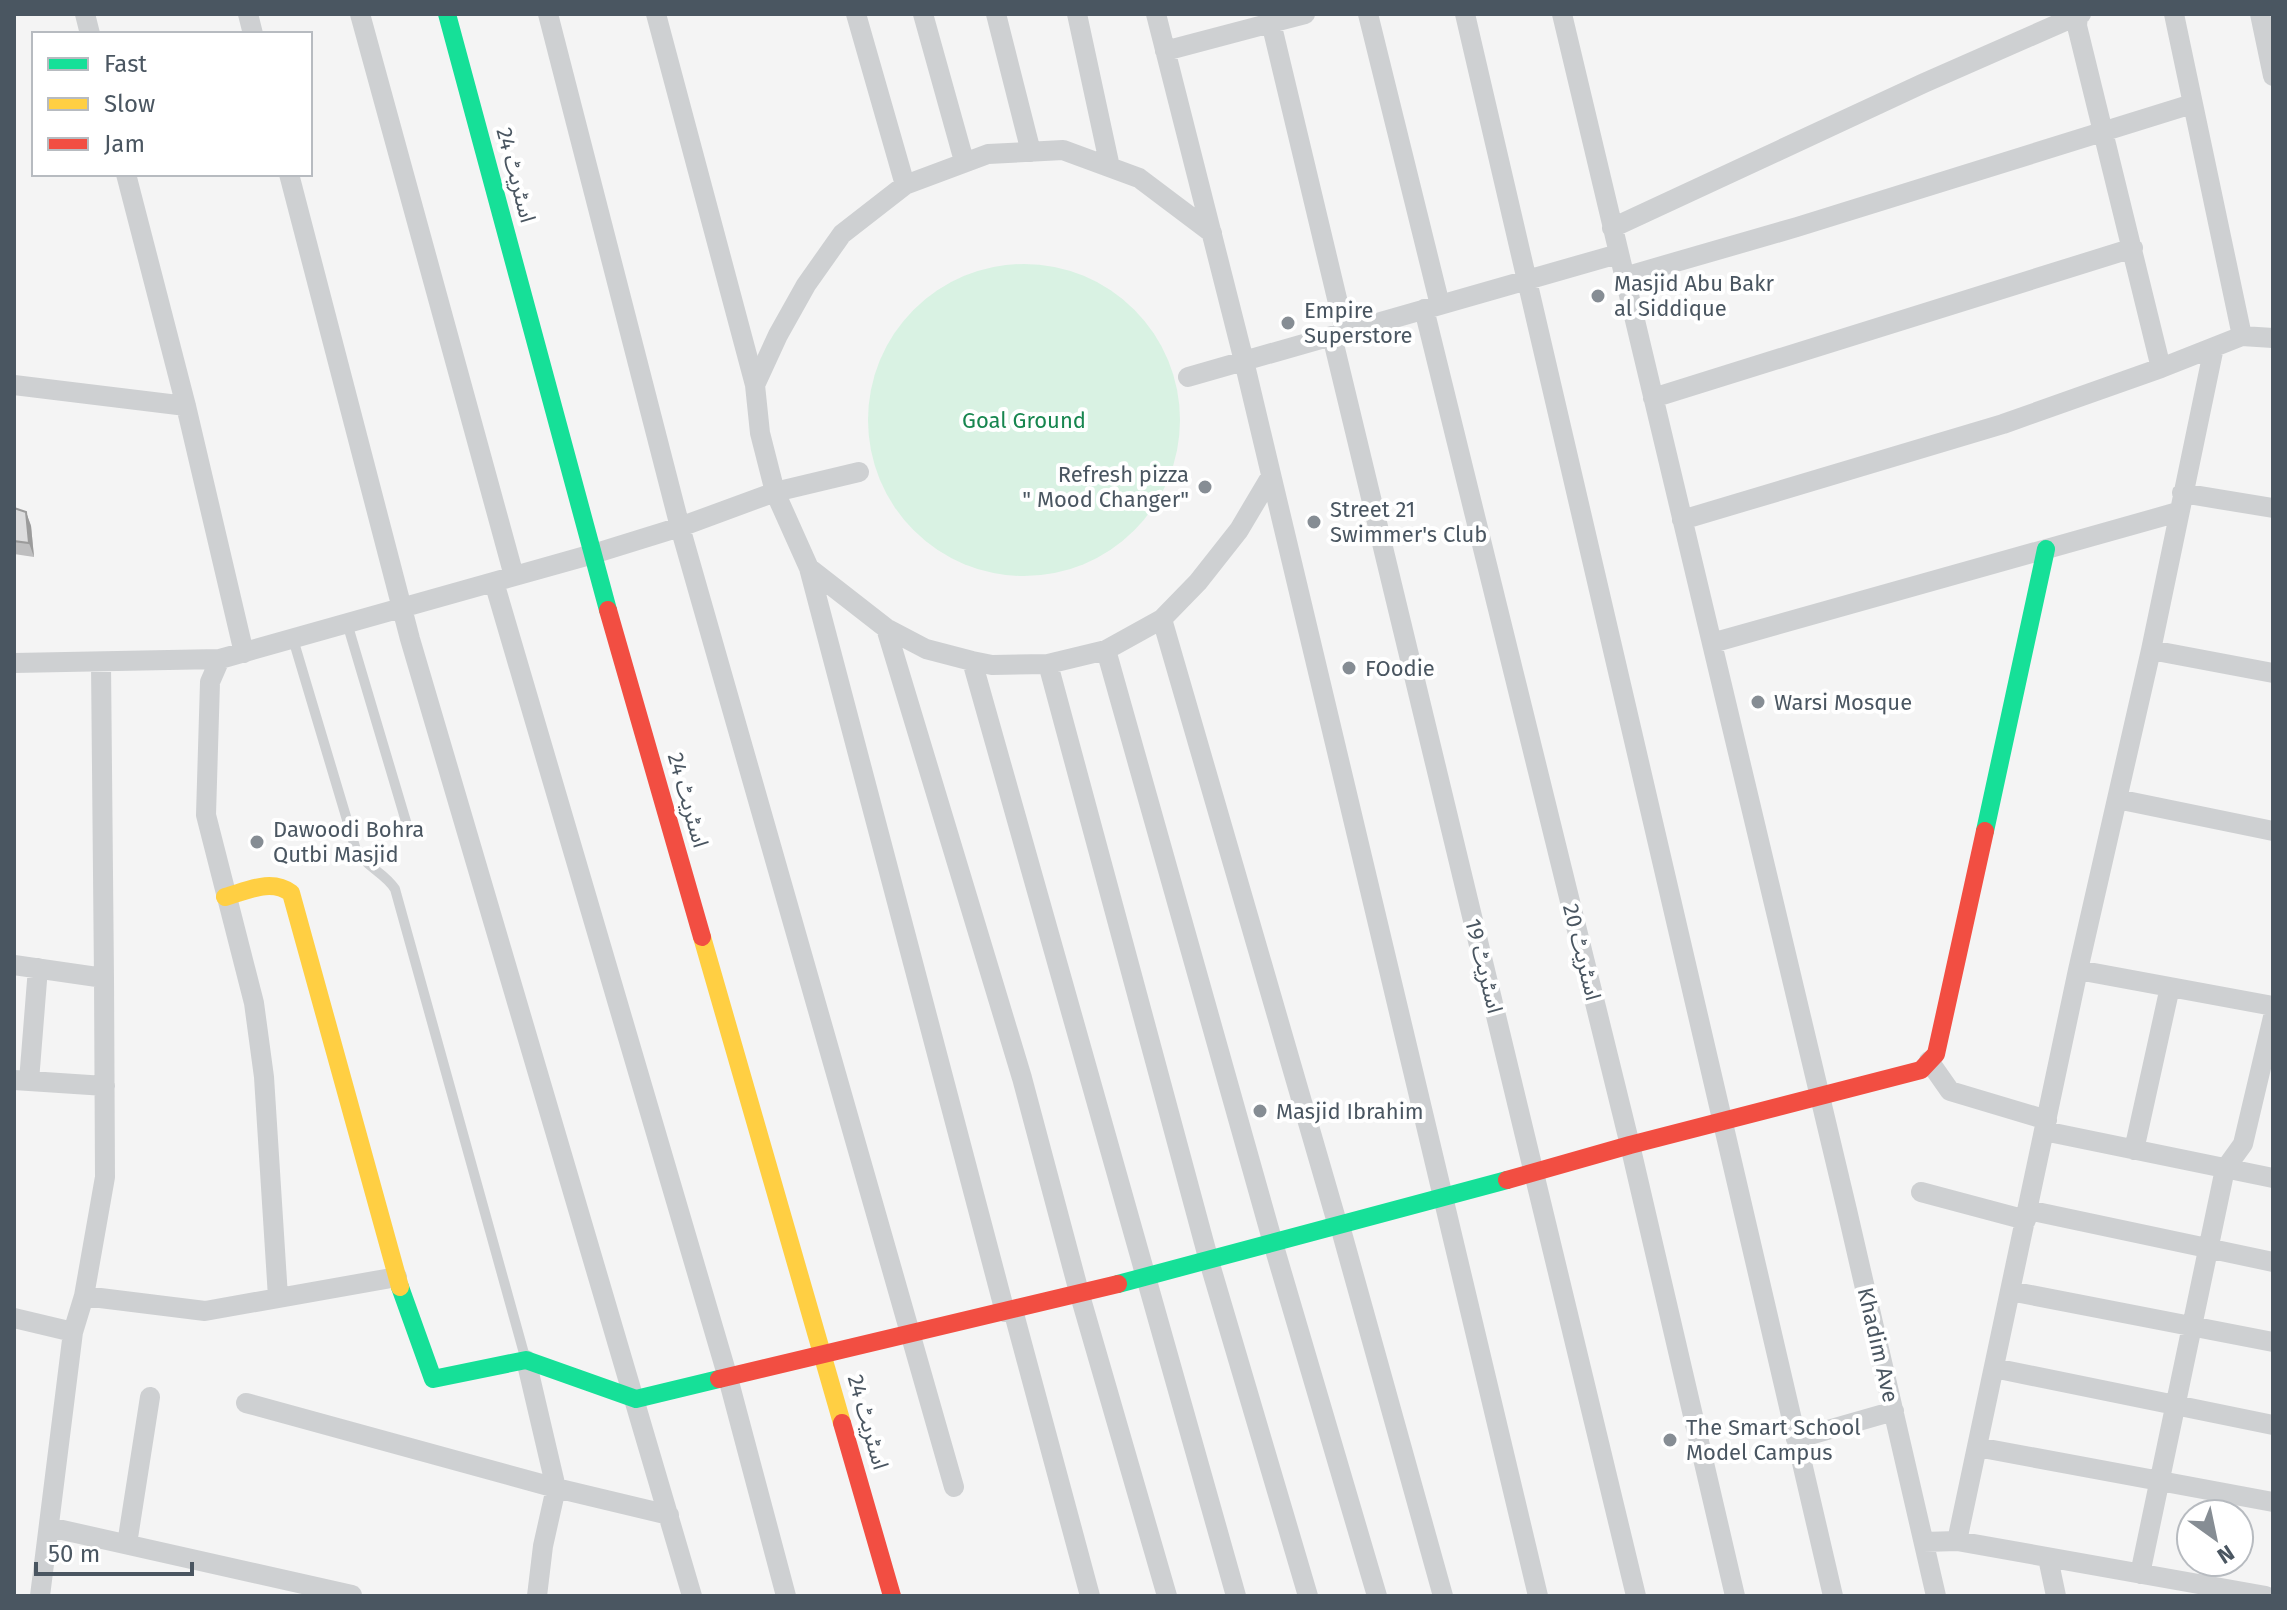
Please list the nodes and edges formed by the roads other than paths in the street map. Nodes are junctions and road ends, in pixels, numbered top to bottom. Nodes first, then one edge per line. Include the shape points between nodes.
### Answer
1 (360, 14) edge
2 (447, 14) edge
3 (548, 14) edge
4 (656, 14) edge
5 (856, 14) edge
6 (923, 14) edge
7 (996, 14) edge
8 (1077, 14) edge
9 (1156, 14) edge
10 (1305, 14) edge
11 (1368, 14) edge
12 (1465, 14) edge
13 (1562, 14) edge
14 (2174, 14) edge
15 (2260, 14) edge
16 (2079, 15) edge
17 (1270, 19) edge
18 (1165, 51) junction
19 (2273, 76) edge
20 (2192, 104) junction
21 (2105, 130) junction
22 (1031, 152) junction
23 (964, 161) junction
24 (1110, 167) junction
25 (127, 176) edge
26 (290, 176) edge
27 (905, 185) junction
28 (1612, 228) junction
29 (1212, 233) junction
30 (2133, 248) junction
31 (1618, 254) junction
32 (1624, 277) junction
33 (1527, 280) junction
34 (1432, 307) junction
35 (1338, 334) junction
36 (2242, 336) junction
37 (2273, 338) edge
38 (2214, 347) junction
39 (1244, 361) junction
40 (2161, 368) junction
41 (1188, 377) dead end
42 (14, 385) edge
43 (755, 385) junction
44 (1653, 398) junction
45 (186, 406) junction
46 (859, 472) dead end
47 (1271, 476) junction
48 (775, 492) junction
49 (2180, 502) junction
50 (2273, 508) edge
51 (1682, 520) junction
52 (680, 527) junction
53 (2046, 549) junction
54 (593, 554) junction
55 (809, 568) junction
56 (514, 576) junction
57 (494, 582) junction
58 (402, 608) junction
59 (1162, 619) junction
60 (347, 623) junction
61 (886, 628) junction
62 (293, 639) junction
63 (1712, 643) junction
64 (1106, 650) junction
65 (2151, 650) junction
66 (244, 653) junction
67 (220, 659) junction
68 (972, 661) junction
69 (14, 663) edge
70 (101, 663) junction
71 (1048, 664) junction
72 (2273, 673) edge
73 (2117, 799) junction
74 (2273, 831) edge
75 (410, 835) dead end
76 (225, 897) junction
77 (14, 965) edge
78 (38, 968) junction
79 (2078, 970) junction
80 (104, 978) junction
81 (2170, 987) junction
82 (2273, 1006) edge
83 (2273, 1017) edge
84 (1929, 1061) junction
85 (22, 1080) edge
86 (105, 1086) junction
87 (1819, 1094) junction
88 (1723, 1121) junction
89 (2046, 1125) junction
90 (1630, 1145) junction
91 (2134, 1150) junction
92 (2225, 1169) junction
93 (1533, 1172) junction
94 (2273, 1178) edge
95 (1921, 1192) dead end
96 (1443, 1199) junction
97 (2027, 1215) junction
98 (1339, 1226) junction
99 (1273, 1243) junction
100 (2209, 1248) junction
101 (1209, 1261) junction
102 (2273, 1262) edge
103 (397, 1277) junction
104 (1146, 1277) junction
105 (2010, 1291) junction
106 (1079, 1292) junction
107 (84, 1296) junction
108 (278, 1297) junction
109 (1009, 1311) junction
110 (14, 1318) edge
111 (2193, 1326) junction
112 (73, 1332) junction
113 (911, 1335) junction
114 (2273, 1342) edge
115 (824, 1355) junction
116 (526, 1360) junction
117 (1994, 1368) junction
118 (728, 1378) junction
119 (150, 1397) dead end
120 (636, 1399) junction
121 (246, 1403) dead end
122 (2176, 1406) junction
123 (1894, 1411) junction
124 (2273, 1425) edge
125 (1796, 1439) junction
126 (1977, 1447) junction
127 (2160, 1482) junction
128 (954, 1487) dead end
129 (556, 1488) junction
130 (2273, 1502) edge
131 (669, 1515) junction
132 (49, 1527) junction
133 (1957, 1541) junction
134 (1924, 1542) junction
135 (127, 1544) junction
136 (2048, 1558) junction
137 (2140, 1574) junction
138 (2173, 1588) edge
139 (352, 1595) edge
140 (40, 1596) edge
141 (537, 1596) edge
142 (692, 1596) edge
143 (786, 1596) edge
144 (892, 1596) edge
145 (1090, 1596) edge
146 (1167, 1596) edge
147 (1236, 1596) edge
148 (1308, 1596) edge
149 (1377, 1596) edge
150 (1443, 1596) edge
151 (1538, 1596) edge
152 (1636, 1596) edge
153 (1735, 1596) edge
154 (1833, 1596) edge
155 (1936, 1596) edge
156 (2056, 1596) edge
157 (2266, 1596) edge

1 - 56 street
2 - 54 street, اسٹریٹ 24
3 - 52 street
4 - 43 street
5 - 27 street
6 - 23 street
7 - 22 street
8 - 24 street
9 - 18 street
10 - 17 street
11 - 34 street, اسٹریٹ 20
12 - 33 street
13 - 28 street, Khadim Ave
14 - 20 street
15 - 19 street
16 - 21 street via 2077,26
16 - 28 street
17 - 18 street
17 - 35 street, اسٹریٹ 19
18 - 29 street
20 - 21 street
20 - 36 street
21 - 30 street
21 - 32 street
22 - 23 street
22 - 24 street via 1063,150
23 - 27 street
24 - 29 street via 1139,178
25 - 45 street
26 - 58 street
27 - 43 street via 842,234 806,285
28 - 31 street, Khadim Ave
29 - 39 street
30 - 40 street
30 - 44 street
31 - 32 street, Khadim Ave
31 - 33 street
32 - 44 street, Khadim Ave
33 - 34 street
33 - 88 street
34 - 35 street
34 - 90 street, اسٹریٹ 20
35 - 39 street
35 - 93 street, اسٹریٹ 19
36 - 37 street
36 - 38 street
38 - 40 street
38 - 49 street
39 - 41 street
39 - 47 street
40 - 51 street via 2003,424
42 - 45 street
43 - 48 street
44 - 51 street, Khadim Ave
45 - 66 street
46 - 48 street
47 - 59 street via 1239,530
47 - 96 street
48 - 52 street
48 - 55 street
49 - 50 street
49 - 53 street
49 - 65 street
51 - 63 street, Khadim Ave
52 - 54 street
52 - 113 street
53 - 63 street
53 - 84 street via 1936,1054
54 - 56 street
54 - 115 street, اسٹریٹ 24
55 - 61 street
55 - 109 street
56 - 57 street
57 - 58 street
57 - 118 street
58 - 60 street
58 - 120 street
59 - 64 street
59 - 98 street
60 - 62 street
60 - 75 lane
61 - 68 street via 926,649
61 - 106 street via 1022,1078
62 - 66 street
62 - 116 lane via 356,850 395,889
63 - 87 street, Khadim Ave
64 - 71 street
64 - 99 street
65 - 72 street
65 - 73 street
66 - 67 street
67 - 70 street
67 - 76 street via 210,682 206,815
68 - 71 street
68 - 104 street
69 - 70 street
70 - 80 street
71 - 101 street
73 - 74 street
73 - 79 street
76 - 103 street via 276,884 291,893
76 - 108 street via 254,1003 264,1077
77 - 78 street
78 - 80 street
78 - 85 street
79 - 81 street
79 - 89 street
80 - 86 street
81 - 82 street
81 - 91 street
83 - 92 street via 2243,1144
84 - 87 street via 1921,1070
84 - 89 street via 1950,1091
85 - 86 street
86 - 107 street via 105,1177
87 - 88 street
87 - 123 street, Khadim Ave
88 - 90 street
88 - 125 street
89 - 91 street
89 - 97 street
90 - 93 street
90 - 153 street, اسٹریٹ 20
91 - 92 street
92 - 94 street
92 - 100 street
93 - 96 street
93 - 152 street, اسٹریٹ 19
95 - 97 street
96 - 98 street
96 - 151 street
97 - 100 street
97 - 105 street
98 - 99 street
98 - 150 street
99 - 101 street
99 - 149 street
100 - 102 street
100 - 111 street
101 - 104 street
101 - 148 street
103 - 108 street
103 - 116 street via 433,1379
104 - 106 street
104 - 147 street
105 - 111 street
105 - 117 street
106 - 109 street
106 - 146 street
107 - 108 street via 205,1311
107 - 112 street
109 - 113 street
109 - 145 street
110 - 112 street
111 - 114 street
111 - 122 street
112 - 132 street
113 - 115 street
113 - 128 street
115 - 118 street
115 - 144 street, اسٹریٹ 24
116 - 120 street
116 - 129 street
117 - 122 street
117 - 126 street
118 - 120 street
118 - 143 street
119 - 135 street
120 - 131 street
121 - 129 street
122 - 124 street
122 - 127 street
123 - 125 street
123 - 134 street, Khadim Ave
125 - 154 street
126 - 127 street
126 - 133 street
127 - 130 street
127 - 137 street
129 - 131 street
129 - 141 street
131 - 142 street
132 - 135 street
132 - 140 street
133 - 134 street
133 - 136 street
134 - 155 street, Khadim Ave
135 - 139 street
136 - 137 street
136 - 156 street
137 - 138 street
138 - 157 street

